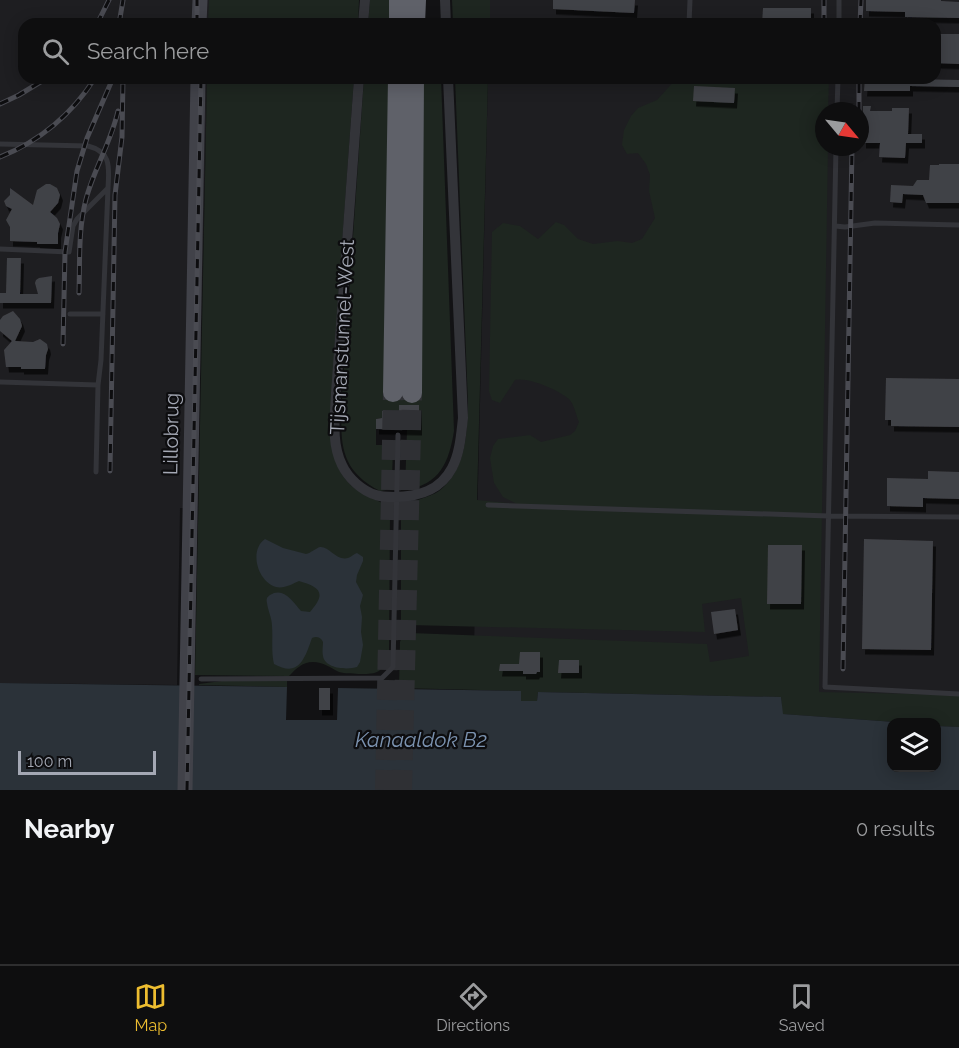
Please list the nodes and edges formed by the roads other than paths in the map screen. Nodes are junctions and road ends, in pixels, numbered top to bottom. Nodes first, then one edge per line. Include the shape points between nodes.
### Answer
1 (200, 0) edge
2 (364, 0) edge
3 (399, 0) edge
4 (416, 0) edge
5 (445, 0) edge
6 (690, 0) edge
7 (839, 0) edge
8 (199, 18) edge
9 (363, 18) edge
10 (399, 18) edge
11 (415, 18) edge
12 (446, 18) edge
13 (689, 18) edge
14 (839, 18) edge
15 (198, 84) edge
16 (359, 84) edge
17 (398, 84) edge
18 (414, 84) edge
19 (448, 84) edge
20 (838, 84) edge
21 (837, 102) edge
22 (0, 144) edge
23 (836, 156) edge
24 (108, 188) junction
25 (959, 225) edge
26 (835, 226) junction
27 (0, 249) edge
28 (70, 314) dead end
29 (103, 314) junction
30 (0, 382) edge
31 (98, 385) junction
32 (398, 435) dead end
33 (96, 472) dead end
34 (397, 497) junction
35 (488, 505) dead end
36 (829, 516) junction
37 (959, 517) edge
38 (201, 679) dead end
39 (959, 694) edge
40 (185, 790) edge

1 - 8 street
2 - 9 street
3 - 10 highway
4 - 11 highway
5 - 12 street
6 - 13 lane
7 - 14 lane
15 - 40 street, Lillobrug
16 - 34 street, Tijsmanstunnel-West via 335,443 341,464 357,484 374,495
17 - 18 highway via 402,393
19 - 34 street, Tijsmanstunnel-West via 462,389 460,446 452,469 438,485 423,494
20 - 21 lane
22 - 24 lane via 94,148 107,160
23 - 26 lane
24 - 27 lane via 77,219 69,252
24 - 29 lane
25 - 26 lane
26 - 36 lane
28 - 29 lane
29 - 31 lane
30 - 31 lane
31 - 33 lane
32 - 34 lane
34 - 38 lane via 393,667 382,678
35 - 36 lane
36 - 37 lane
36 - 39 lane via 825,687

